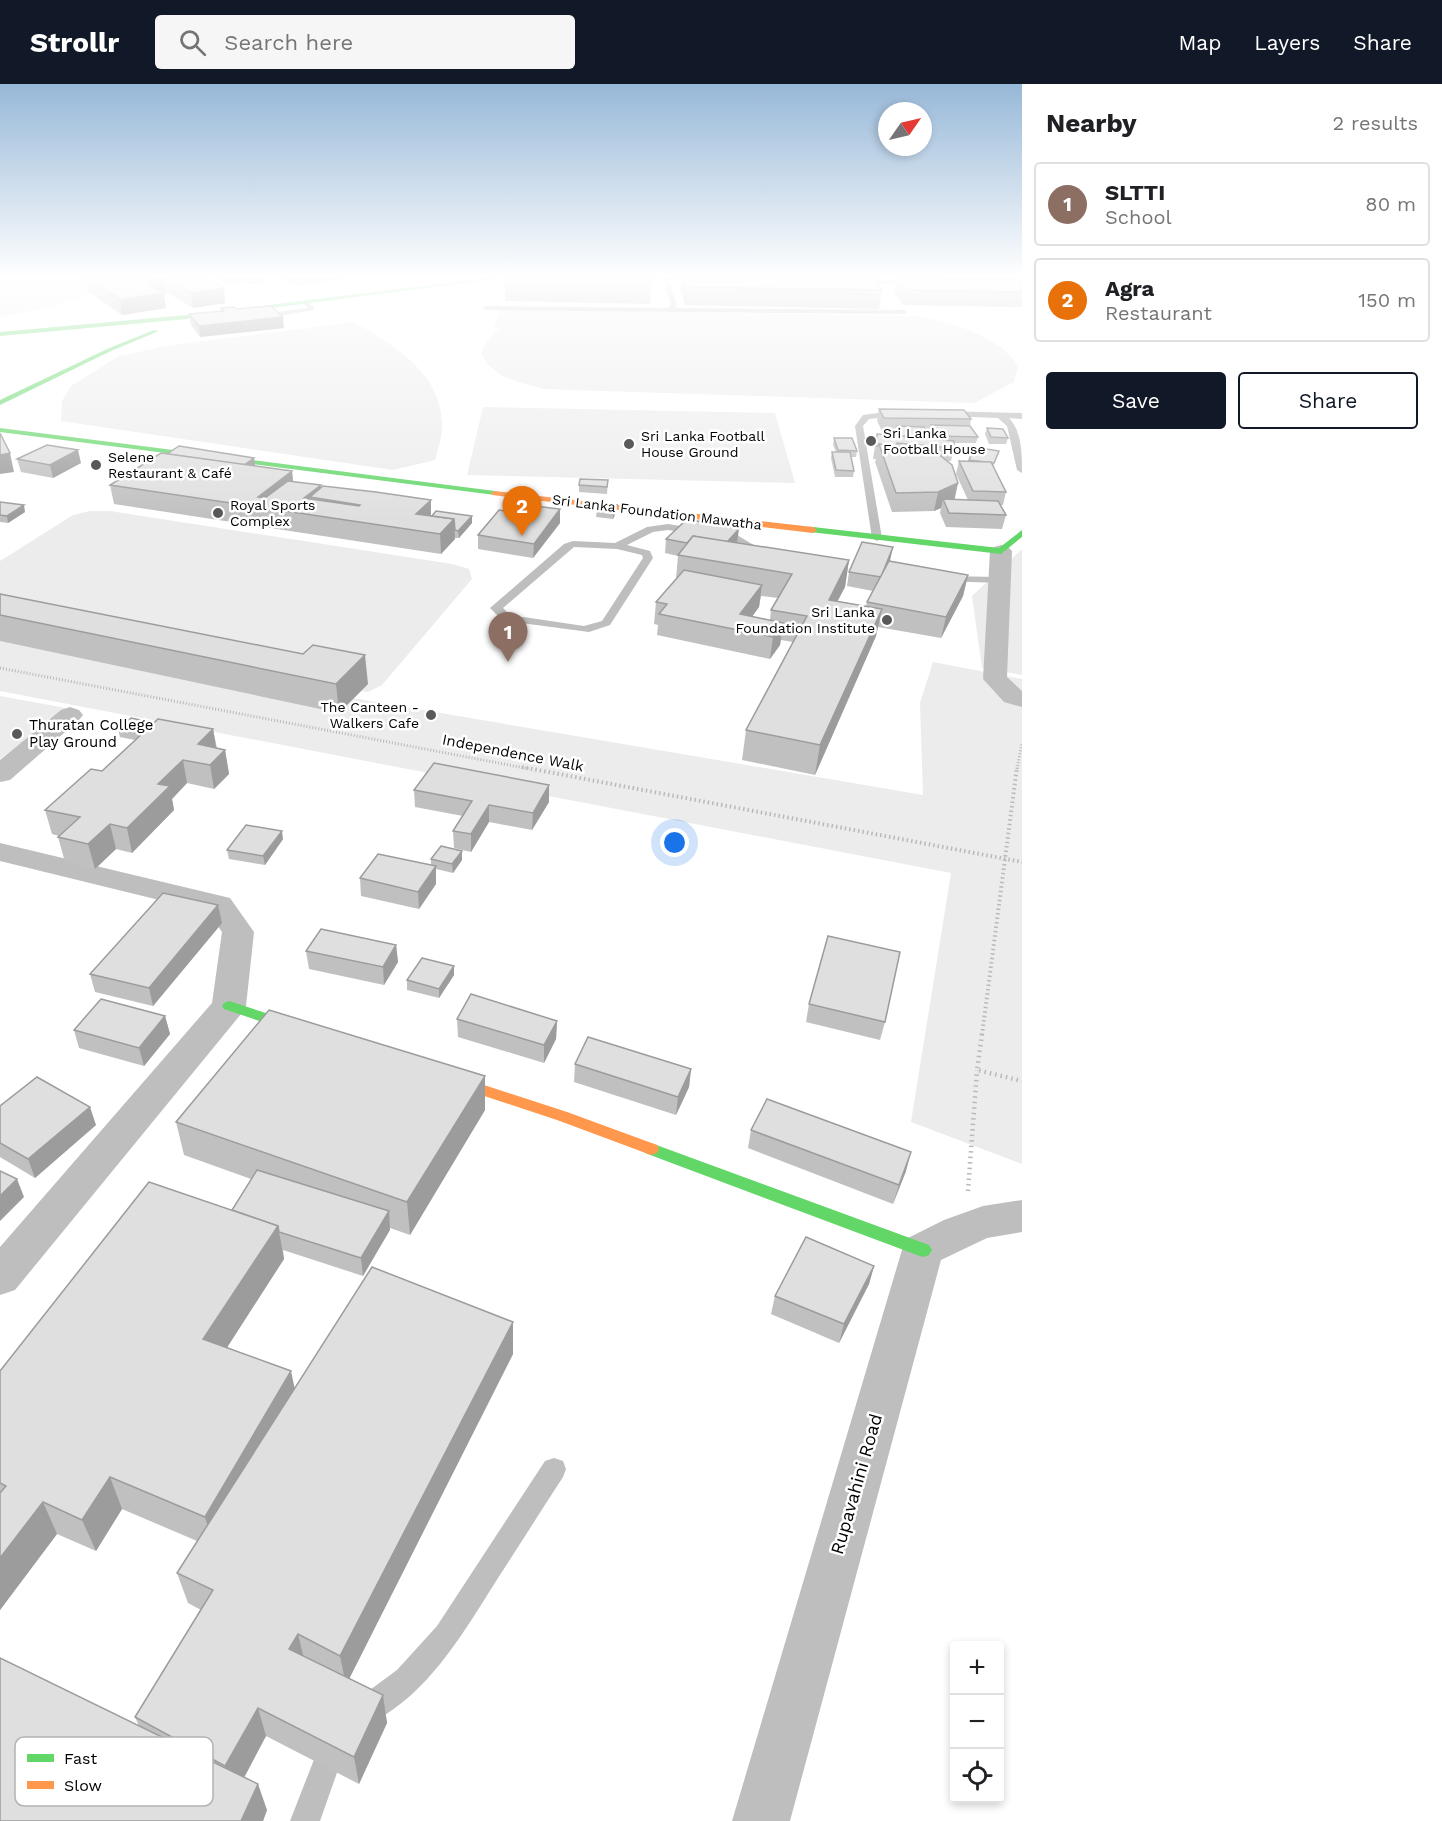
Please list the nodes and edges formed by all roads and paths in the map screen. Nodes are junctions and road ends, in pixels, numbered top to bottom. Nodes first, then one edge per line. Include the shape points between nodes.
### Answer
1 (92, 358) edge
2 (0, 403) edge
3 (908, 414) edge
4 (932, 414) edge
5 (1000, 415) junction
6 (1022, 416) edge
7 (0, 430) edge
8 (1022, 470) edge
9 (1022, 533) edge
10 (877, 538) junction
11 (617, 546) junction
12 (1001, 551) junction
13 (776, 558) edge
14 (931, 578) edge
15 (1000, 580) junction
16 (0, 668) edge
17 (1022, 699) edge
18 (70, 715) dead end
19 (1022, 743) edge
20 (0, 774) edge
21 (0, 852) edge
22 (1005, 859) junction
23 (1022, 862) edge
24 (229, 1006) junction
25 (318, 1035) edge
26 (977, 1070) junction
27 (429, 1072) edge
28 (1022, 1081) edge
29 (1022, 1216) edge
30 (965, 1228) junction
31 (923, 1250) junction
32 (0, 1277) edge
33 (554, 1469) dead end
34 (364, 1712) edge
35 (325, 1767) edge
36 (305, 1821) edge
37 (761, 1821) edge

1 - 2 main road
3 - 10 lane via 866,417 859,426
4 - 5 lane
5 - 6 lane
5 - 8 lane via 1011,426
7 - 10 main road, Sri Lanka Foundation Mawatha
9 - 12 main road
10 - 12 main road, Sri Lanka Foundation Mawatha
11 - 11 lane via 640,550 648,558 606,622 598,627 585,630 506,618 496,608 568,546
11 - 13 lane via 651,529 668,527 733,537
12 - 15 street
14 - 15 lane
15 - 17 street via 995,679 1013,697
16 - 22 path, Independence Walk
18 - 20 street
19 - 22 path
21 - 24 street via 219,904 238,932
22 - 23 path, Independence Walk
22 - 26 path
24 - 25 main road
24 - 32 street
26 - 28 path
26 - 30 path
27 - 31 main road via 562,1116
29 - 30 street via 1004,1216
30 - 31 street
31 - 37 street, Rupavahini Road
33 - 34 lane via 447,1635 407,1680
35 - 36 lane

